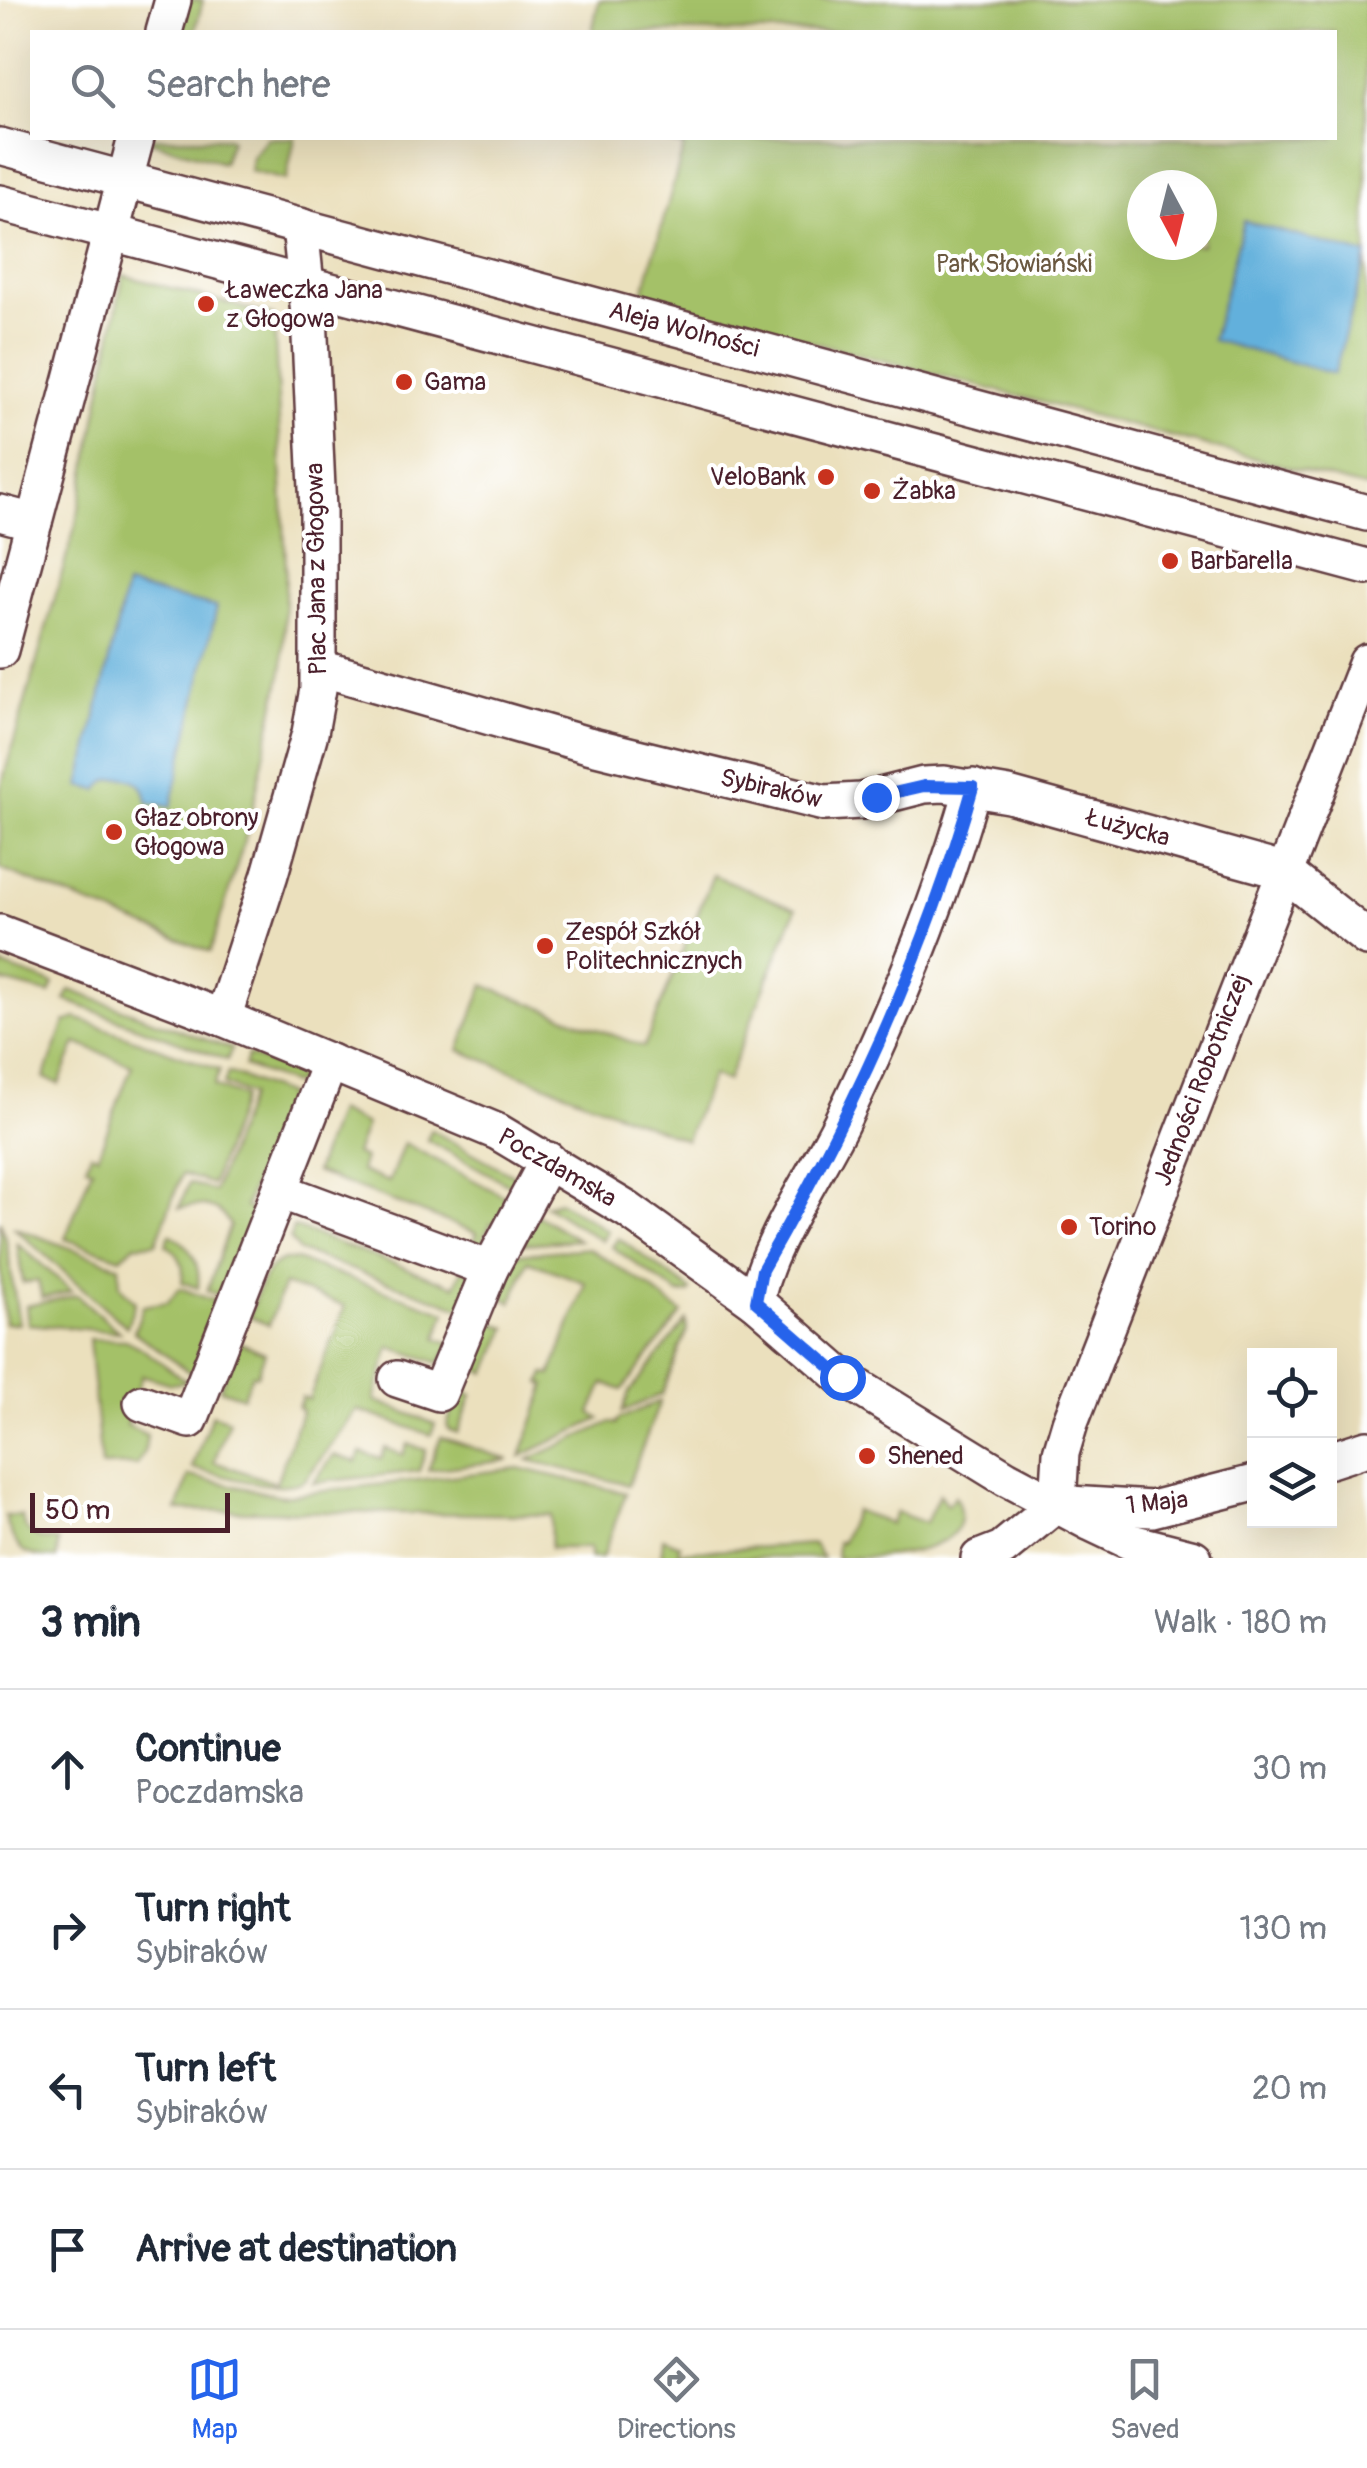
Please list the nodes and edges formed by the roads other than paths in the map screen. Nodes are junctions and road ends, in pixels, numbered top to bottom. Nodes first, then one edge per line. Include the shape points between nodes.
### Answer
1 (172, 0) edge
2 (164, 30) edge
3 (135, 140) edge
4 (0, 146) edge
5 (125, 178) junction
6 (0, 203) edge
7 (300, 226) junction
8 (108, 234) junction
9 (306, 286) junction
10 (1367, 513) edge
11 (17, 518) edge
12 (1367, 567) edge
13 (0, 650) edge
14 (1367, 662) edge
15 (320, 668) junction
16 (973, 787) junction
17 (1283, 871) junction
18 (0, 933) edge
19 (1367, 938) edge
20 (223, 1018) junction
21 (330, 1062) junction
22 (548, 1160) junction
23 (280, 1192) junction
24 (490, 1269) junction
25 (756, 1302) junction
26 (397, 1378) dead end
27 (142, 1404) dead end
28 (1367, 1448) edge
29 (1337, 1458) edge
30 (1247, 1485) edge
31 (1058, 1503) junction
32 (979, 1558) edge
33 (1194, 1558) edge

1 - 2 street
3 - 5 street
4 - 5 street, Aleja Wolności
5 - 7 street, Aleja Wolności
5 - 8 street
6 - 8 street
7 - 9 street, Plac Jana z Głogowa
7 - 10 street, Aleja Wolności
8 - 9 street
8 - 11 street
9 - 12 street
9 - 15 street, Plac Jana z Głogowa
11 - 13 street
14 - 17 street, Jedności Robotniczej
15 - 16 street, Sybiraków via 588,745 824,803 924,786
15 - 20 street, Plac Jana z Głogowa via 310,733
16 - 17 street, Łużycka
16 - 25 street via 890,1020 762,1270
17 - 19 street
17 - 31 street, Jedności Robotniczej via 1070,1422
18 - 20 street, Poczdamska
20 - 21 street, Poczdamska
21 - 22 street, Poczdamska via 498,1132
21 - 23 street
22 - 24 street
22 - 25 street, Poczdamska
23 - 24 street
23 - 27 street via 190,1420
24 - 26 street via 439,1393
25 - 31 street, Poczdamska via 842,1377
28 - 29 street
30 - 31 street, 1 Maja via 1152,1509
31 - 32 street
31 - 33 street, Poczdamska via 1132,1542

